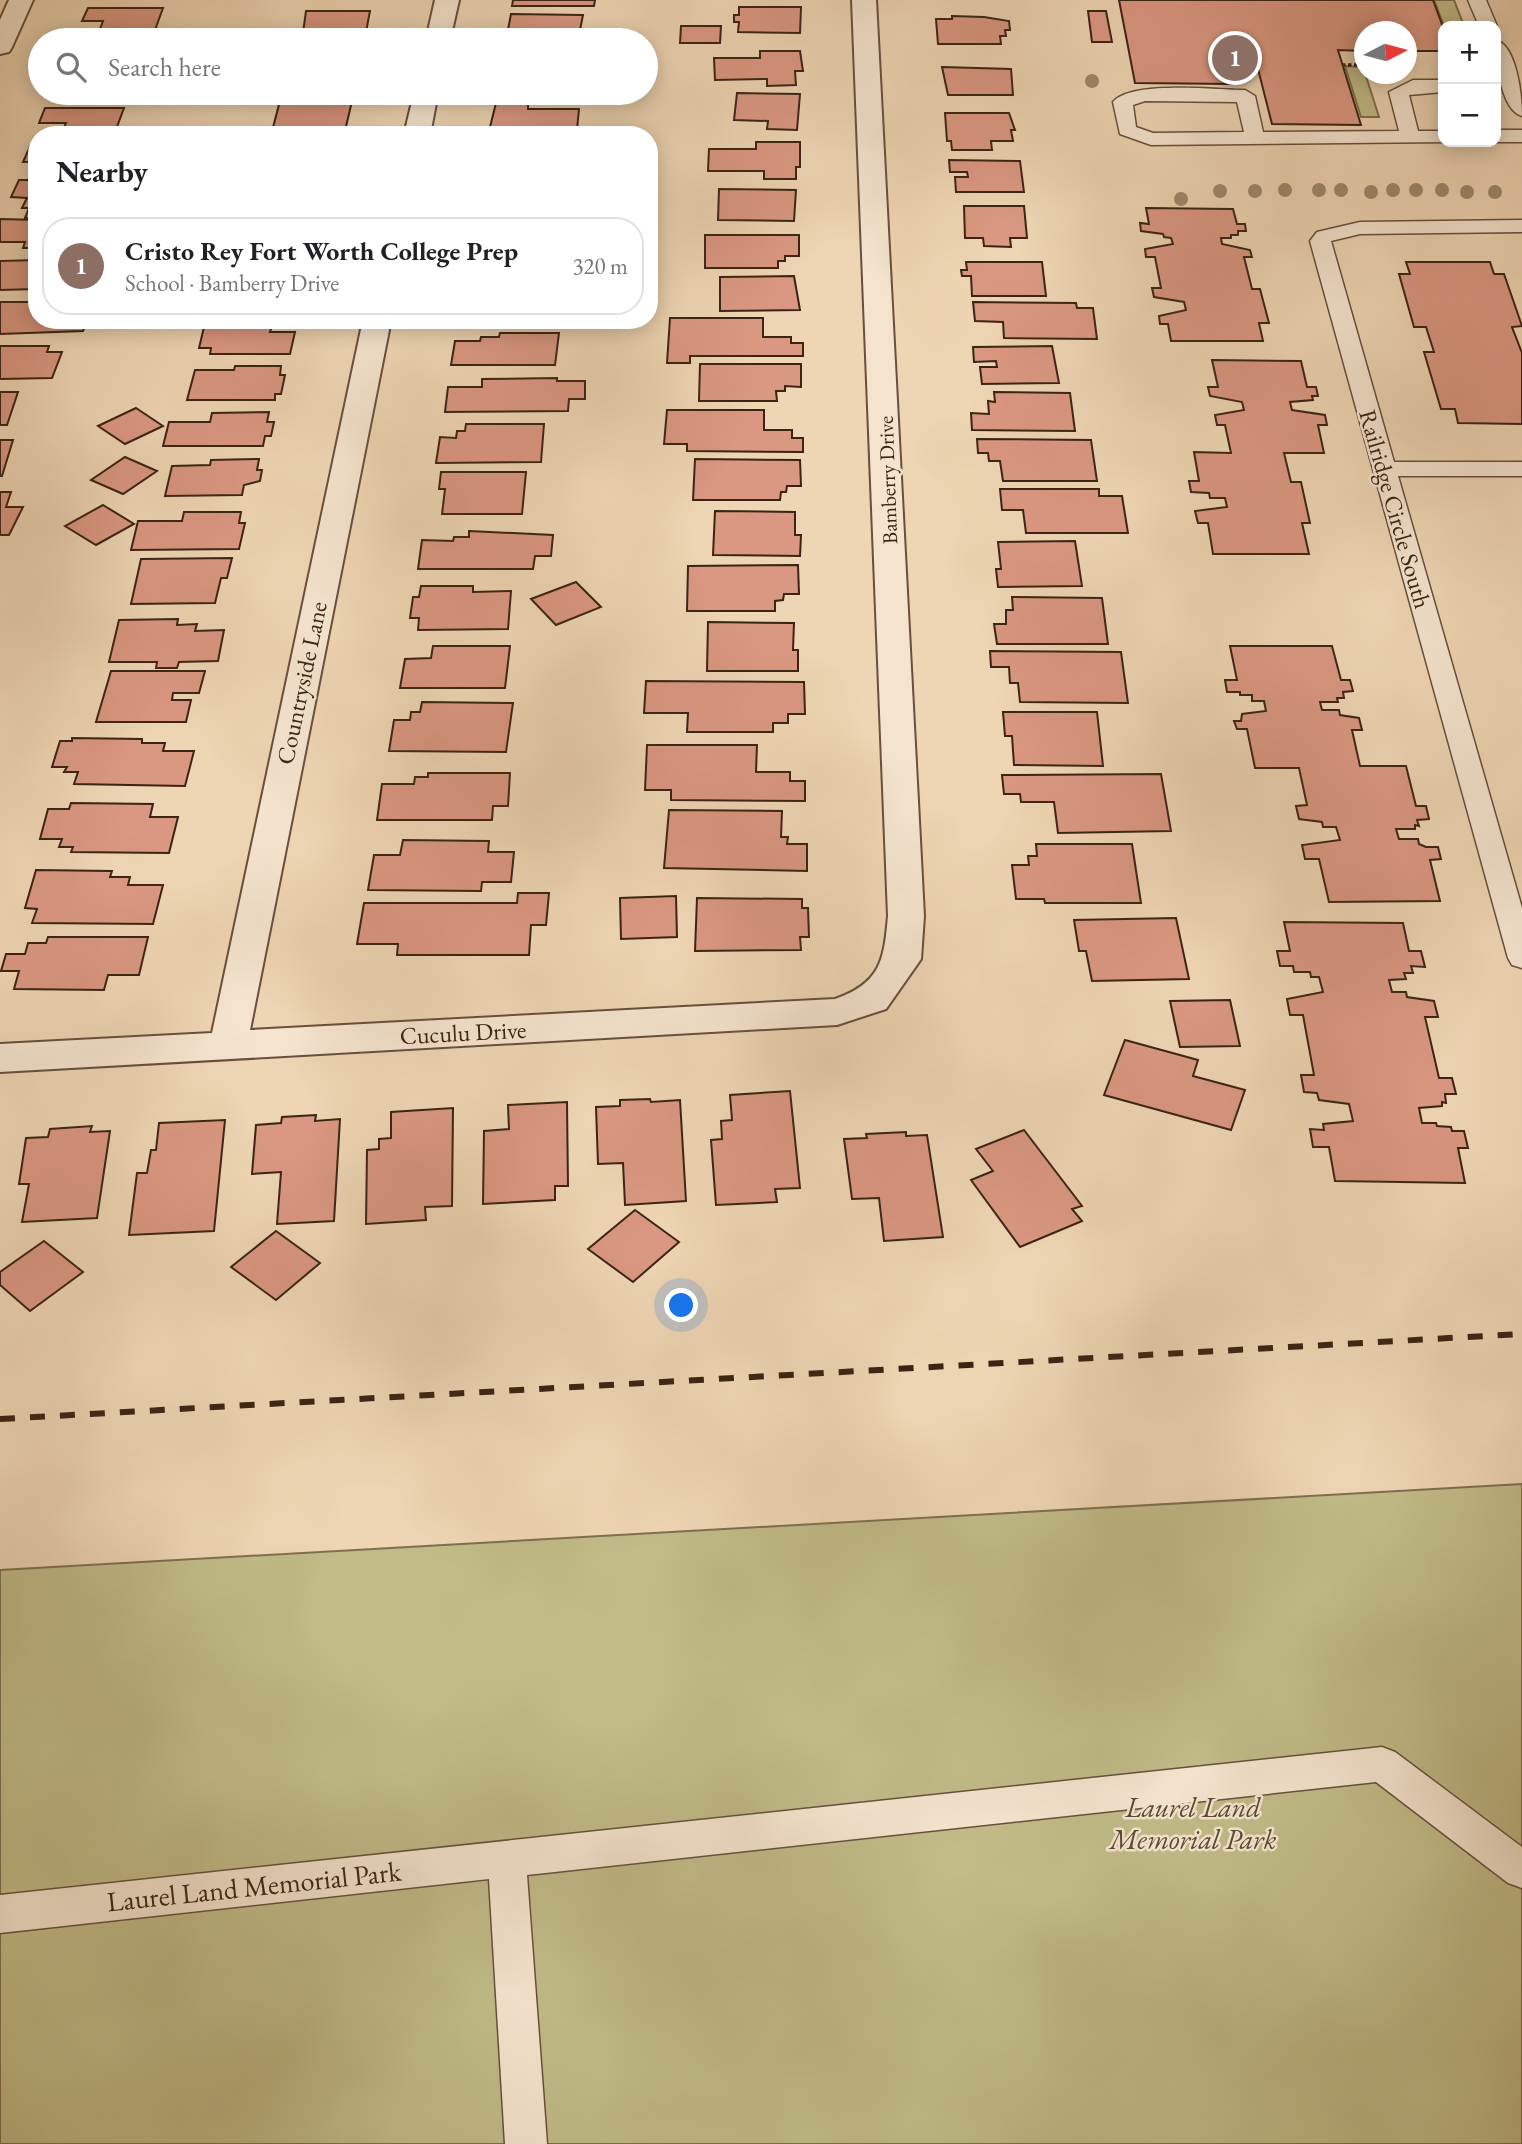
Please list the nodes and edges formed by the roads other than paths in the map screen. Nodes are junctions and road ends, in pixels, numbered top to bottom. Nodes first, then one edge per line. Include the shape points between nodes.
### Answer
1 (21, 0) edge
2 (447, 0) edge
3 (864, 0) edge
4 (1477, 0) edge
5 (1486, 21) edge
6 (441, 28) edge
7 (0, 47) edge
8 (1438, 86) edge
9 (1504, 87) edge
10 (423, 105) edge
11 (1522, 110) edge
12 (419, 126) edge
13 (1438, 136) edge
14 (1501, 136) edge
15 (1522, 136) edge
16 (1410, 137) junction
17 (1255, 138) junction
18 (1513, 226) edge
19 (375, 329) edge
20 (1522, 469) edge
21 (1384, 470) junction
22 (1522, 958) edge
23 (903, 959) joint
24 (228, 1046) junction
25 (0, 1058) edge
26 (507, 1859) junction
27 (1522, 1870) edge
28 (0, 1914) edge
29 (526, 2144) edge

1 - 7 street
2 - 6 street
3 - 23 street, Bamberry Drive via 905,902
4 - 5 lane
8 - 16 lane via 1413,86 1399,92
9 - 11 lane
10 - 12 street
13 - 16 lane
14 - 15 lane
16 - 17 lane
17 - 17 lane via 1138,136 1127,130 1123,103 1143,95 1245,96
18 - 21 lane, Railridge Circle South via 1360,228 1324,236 1320,241
19 - 24 street, Countryside Lane
20 - 21 lane
21 - 22 lane, Railridge Circle South
23 - 24 street, Cuculu Drive via 873,1000 837,1012
24 - 25 street, Cuculu Drive
26 - 27 lane, Laurel Land Memorial Park via 1382,1764
26 - 28 lane, Laurel Land Memorial Park
26 - 29 lane

